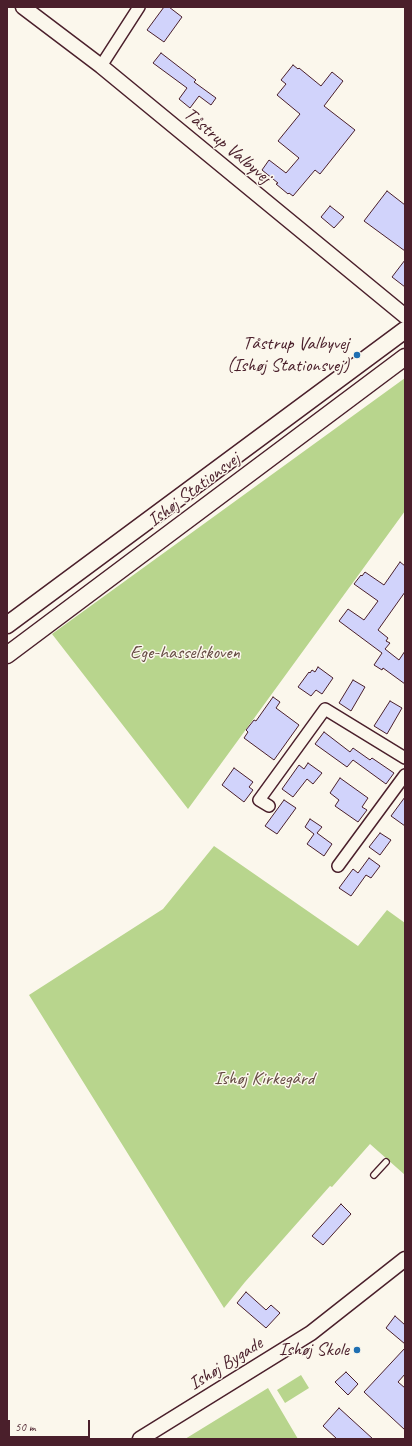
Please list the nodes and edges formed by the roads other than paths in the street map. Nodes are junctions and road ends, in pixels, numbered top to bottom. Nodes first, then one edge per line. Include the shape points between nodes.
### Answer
1 (23, 7) edge
2 (139, 7) edge
3 (101, 66) junction
4 (405, 316) edge
5 (405, 330) edge
6 (405, 357) edge
7 (7, 625) edge
8 (7, 655) edge
9 (405, 758) edge
10 (405, 775) edge
11 (268, 806) dead end
12 (338, 866) dead end
13 (386, 1162) dead end
14 (374, 1176) dead end
15 (405, 1259) edge
16 (140, 1439) edge

1 - 3 street, Tåstrup Valbyvej
2 - 3 street
3 - 4 street, Tåstrup Valbyvej
5 - 7 main road, Ishøj Stationsvej
6 - 8 main road, Ishøj Stationsvej
9 - 11 street via 325,709 260,800
10 - 12 street
13 - 14 lane
15 - 16 street, Ishøj Bygade via 311,1333

